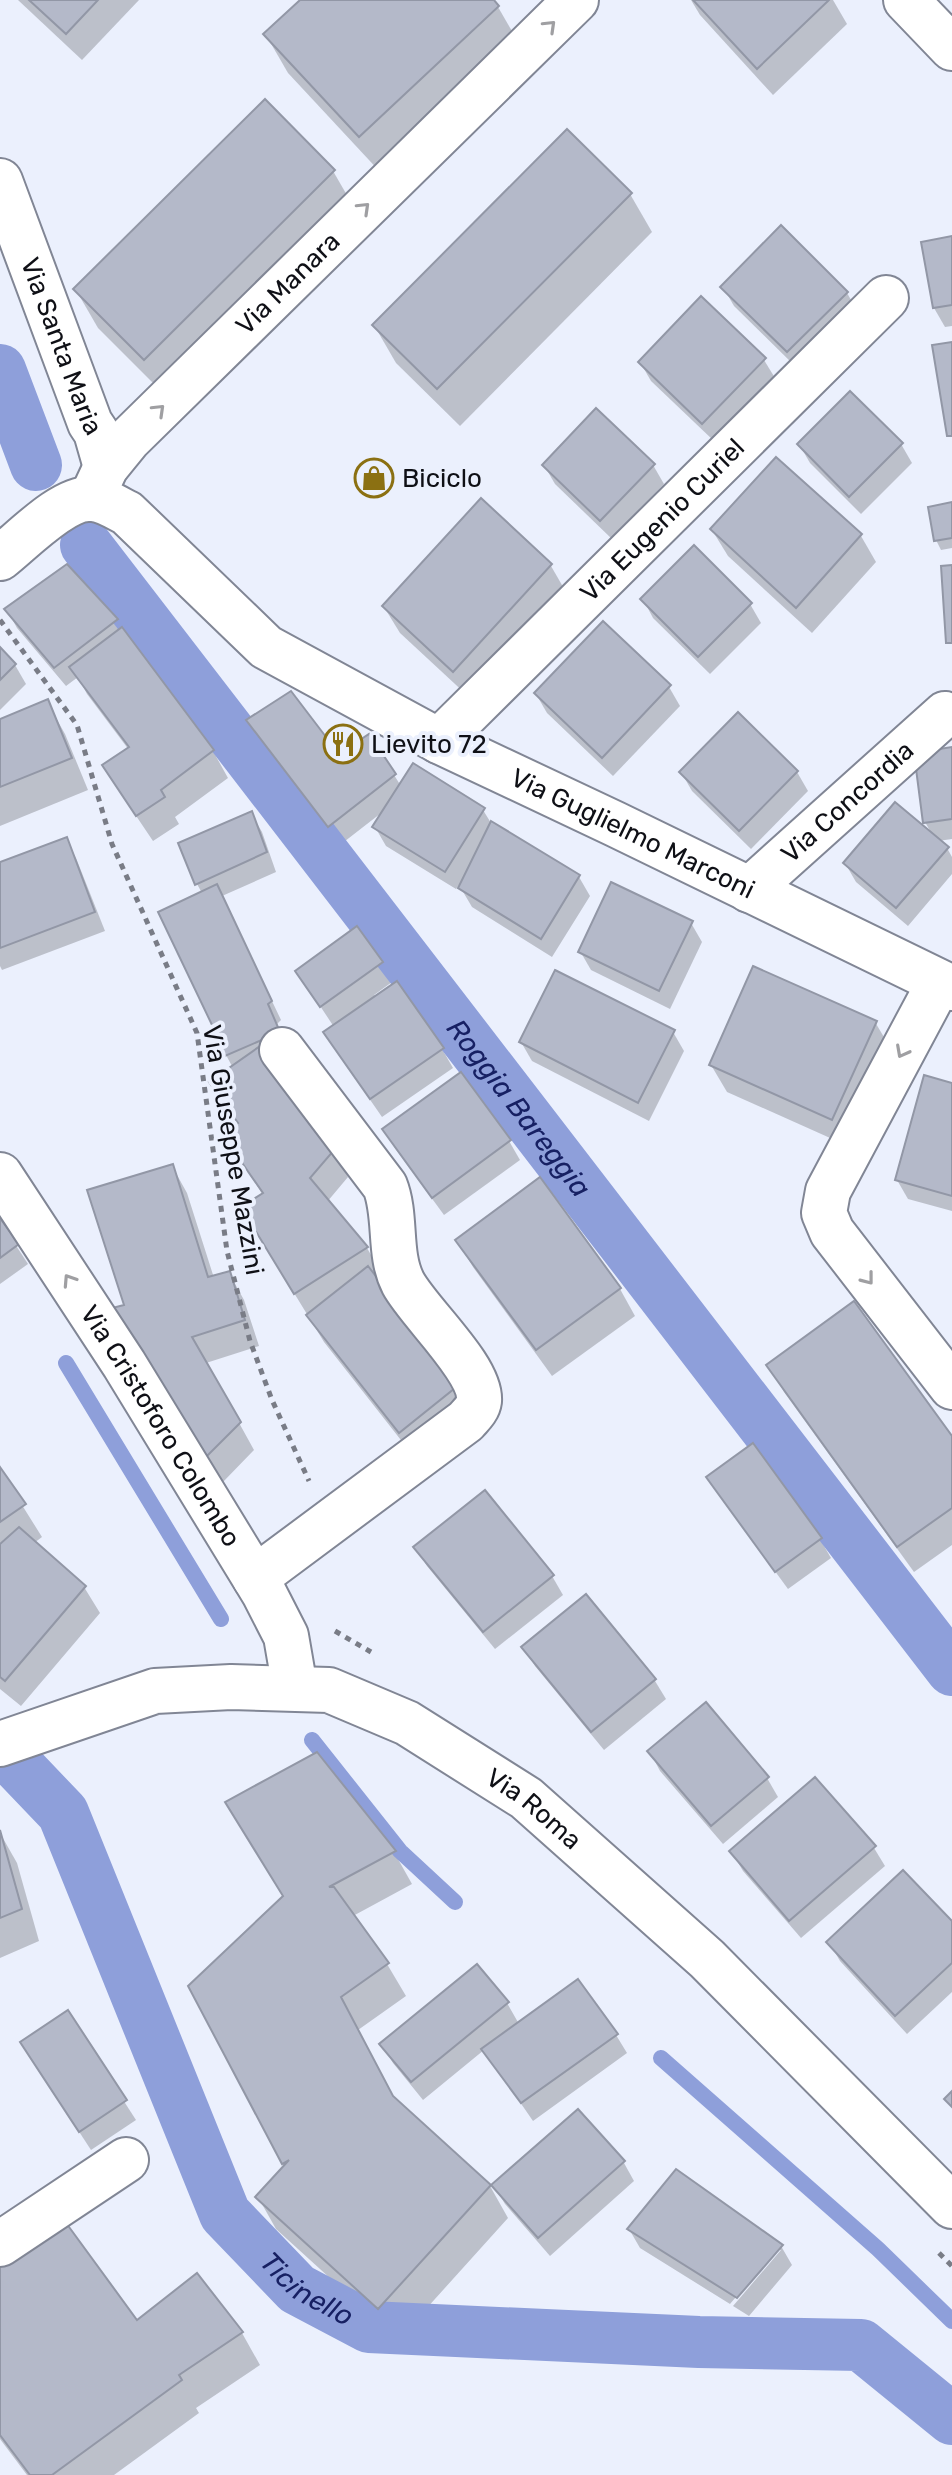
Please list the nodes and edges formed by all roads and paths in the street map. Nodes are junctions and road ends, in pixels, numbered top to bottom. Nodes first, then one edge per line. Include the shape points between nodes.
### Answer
1 (576, 0) edge
2 (906, 0) edge
3 (952, 48) edge
4 (0, 181) edge
5 (886, 298) dead end
6 (98, 483) junction
7 (0, 558) edge
8 (0, 620) edge
9 (945, 714) dead end
10 (439, 741) junction
11 (749, 890) junction
12 (945, 986) edge
13 (282, 1050) dead end
14 (0, 1175) edge
15 (952, 1387) edge
16 (324, 1526) junction
17 (255, 1578) junction
18 (332, 1629) dead end
19 (372, 1652) dead end
20 (295, 1688) junction
21 (0, 1744) edge
22 (126, 2160) dead end
23 (952, 2206) edge
24 (0, 2244) edge

6 -> 1 street, Via Manara via 128,440
2 - 3 street
4 - 6 street, Via Santa Maria via 96,432
5 - 10 street, Via Eugenio Curiel
6 - 7 street, Via Manara
6 - 10 street, Via Guglielmo Marconi via 109,504 127,513 266,647
8 - 16 path, Via Giuseppe Mazzini via 77,725 112,844 197,1033 227,1251 250,1341
9 - 11 street, Via Concordia
10 - 11 street, Via Guglielmo Marconi
11 - 12 street, Via Guglielmo Marconi
12 -> 15 street via 828,1191 824,1213 832,1232
13 - 16 street via 385,1186 403,1283 473,1377 479,1401 466,1421
17 -> 14 street, Via Cristoforo Colombo
16 - 17 street
17 - 20 street, Via Cristoforo Colombo via 286,1636
18 - 19 path
20 - 21 street, Via Roma via 155,1691
20 - 23 street, Via Roma via 329,1690 407,1723 526,1798 707,1959
22 - 24 street

